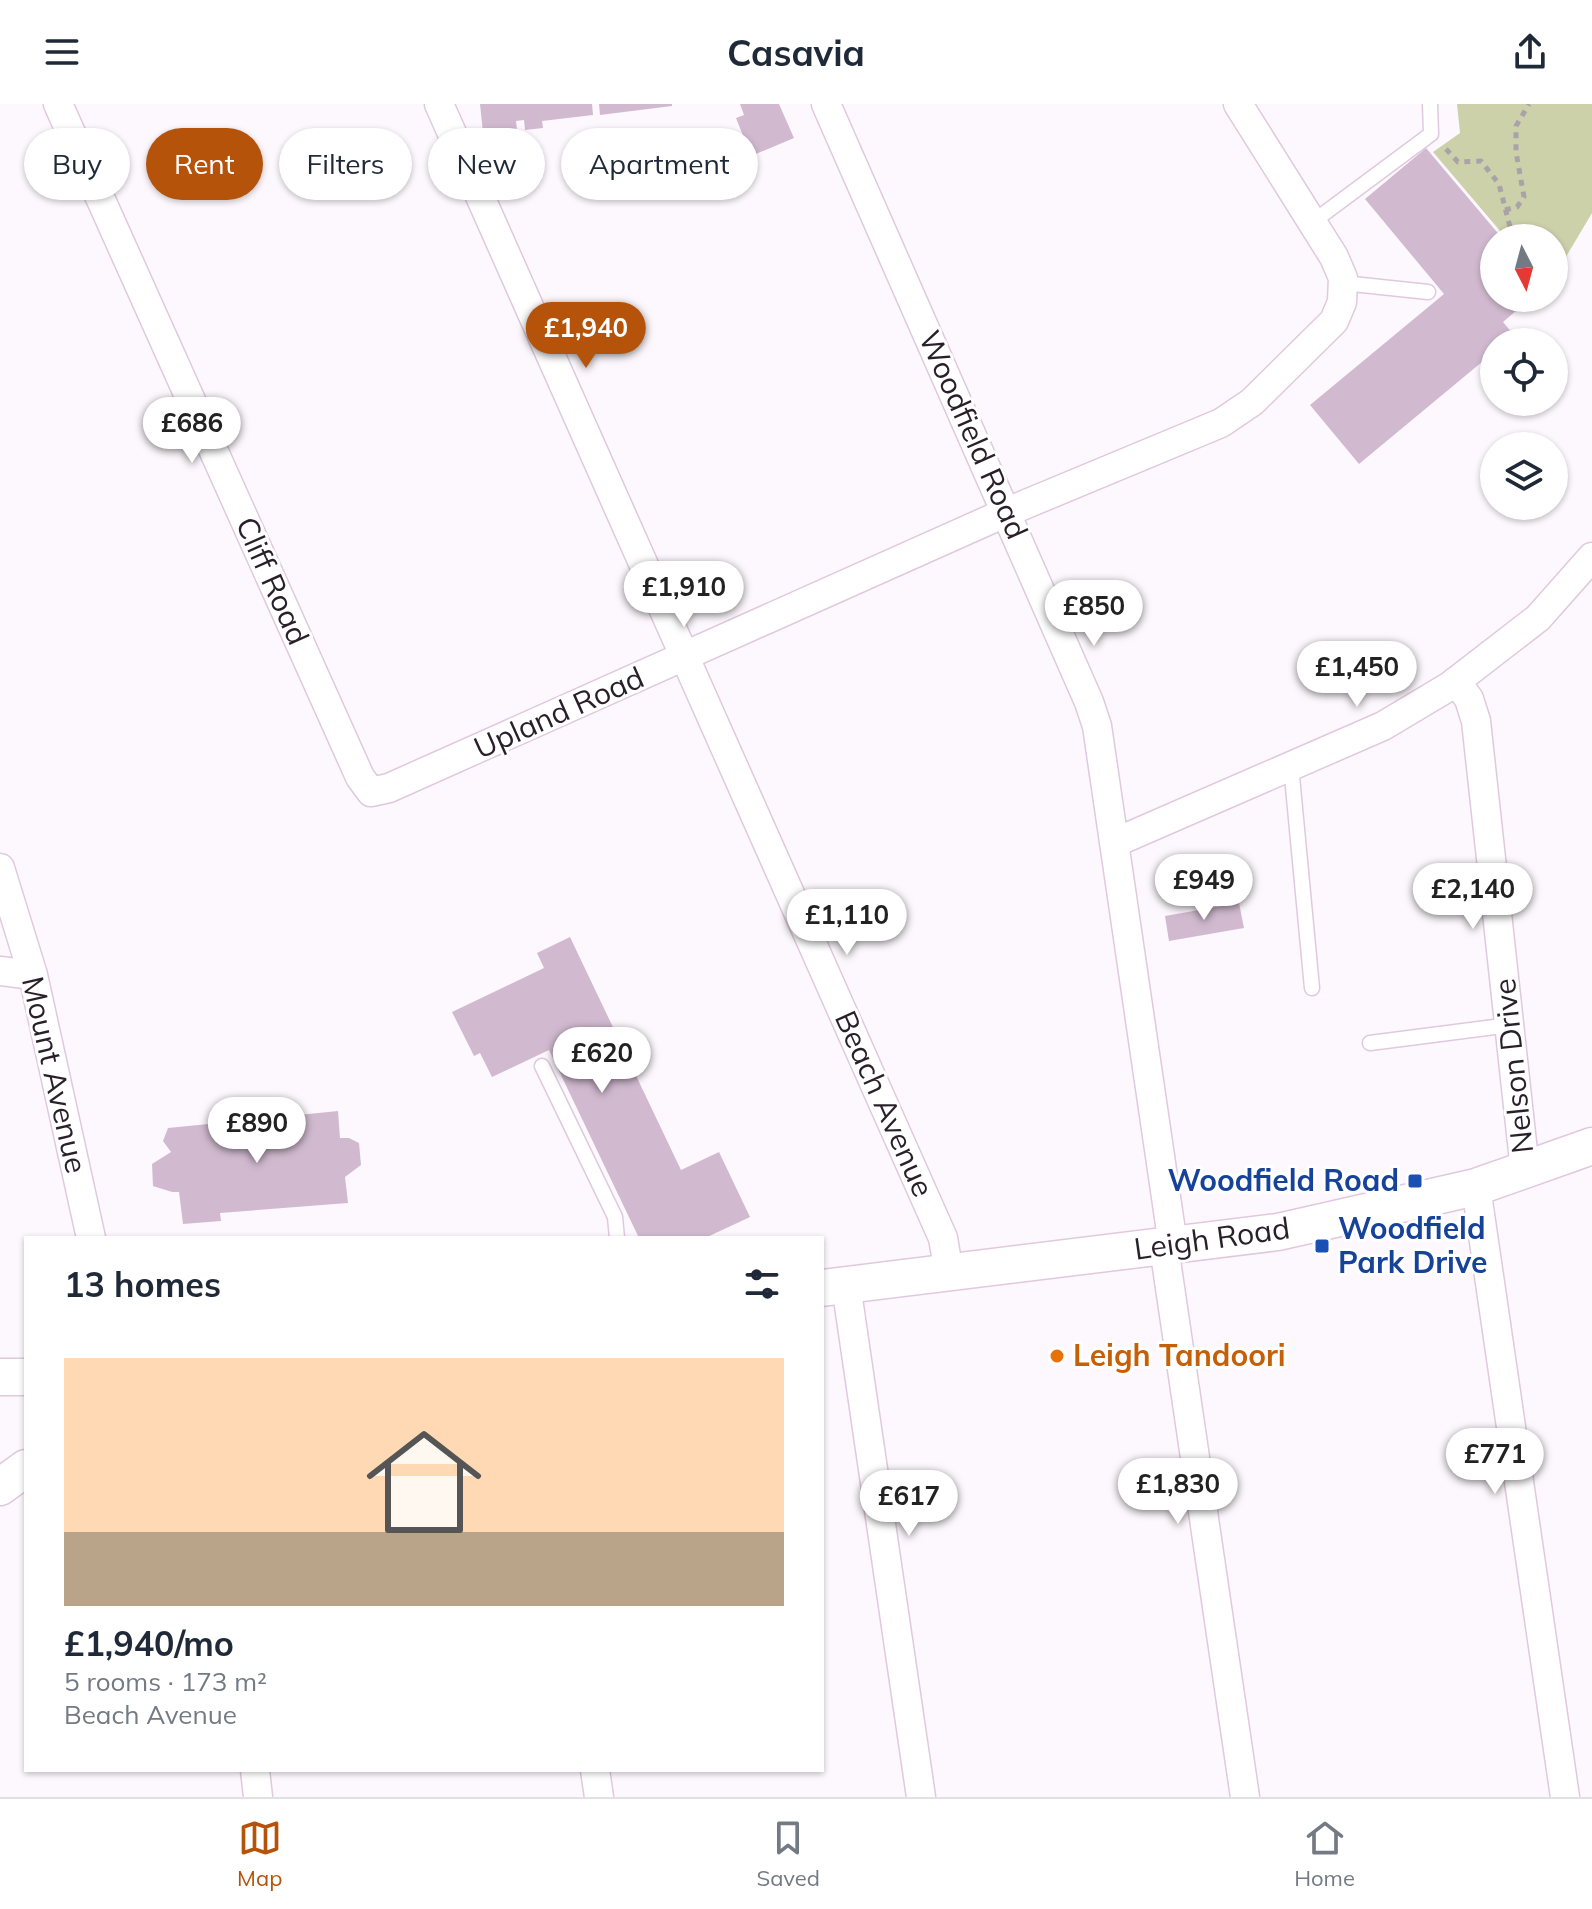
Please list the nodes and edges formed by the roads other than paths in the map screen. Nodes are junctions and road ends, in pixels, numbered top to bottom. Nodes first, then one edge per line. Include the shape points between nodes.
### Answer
1 (58, 104) edge
2 (439, 104) edge
3 (826, 104) edge
4 (1238, 104) edge
5 (1430, 104) edge
6 (1314, 221) junction
7 (1343, 283) junction
8 (1428, 292) dead end
9 (1007, 512) junction
10 (1592, 557) edge
11 (685, 658) junction
12 (1456, 681) junction
13 (1291, 766) junction
14 (371, 792) joint
15 (1114, 843) junction
16 (0, 868) edge
17 (0, 971) edge
18 (33, 975) junction
19 (1312, 988) dead end
20 (1510, 1025) junction
21 (1370, 1043) dead end
22 (542, 1066) dead end
23 (1592, 1146) edge
24 (1525, 1170) junction
25 (1476, 1187) junction
26 (91, 1236) edge
27 (617, 1236) edge
28 (1168, 1246) junction
29 (949, 1273) junction
30 (834, 1286) edge
31 (0, 1377) edge
32 (24, 1377) edge
33 (24, 1469) edge
34 (0, 1487) edge
35 (595, 1772) edge
36 (599, 1797) edge
37 (921, 1797) edge
38 (1245, 1797) edge
39 (1565, 1797) edge

1 - 14 street, Cliff Road
2 - 11 street, Beach Avenue
3 - 9 street, Woodfield Road
4 - 6 street
5 - 6 lane via 1431,134
6 - 7 street
7 - 8 lane
7 - 9 street, Upland Road via 1334,321 1252,402 1221,423
9 - 11 street, Upland Road
9 - 15 street, Woodfield Road via 1093,714
10 - 12 street via 1538,618
11 - 14 street, Upland Road
11 - 29 street, Beach Avenue via 943,1238
12 - 13 street via 1383,726
12 - 20 street, Nelson Drive via 1476,721
13 - 15 street
13 - 19 lane
15 - 28 street, Woodfield Road
16 - 18 street, Mount Avenue
17 - 18 street
18 - 26 street, Mount Avenue
20 - 21 lane
20 - 24 street, Nelson Drive
22 - 27 lane via 615,1217
23 - 24 street, Leigh Road
24 - 25 street, Leigh Road
25 - 28 street, Leigh Road via 1278,1232
25 - 39 street
28 - 29 street, Leigh Road
28 - 38 street
29 - 30 street, Leigh Road
30 - 37 street
31 - 32 street
33 - 34 street
35 - 36 street

